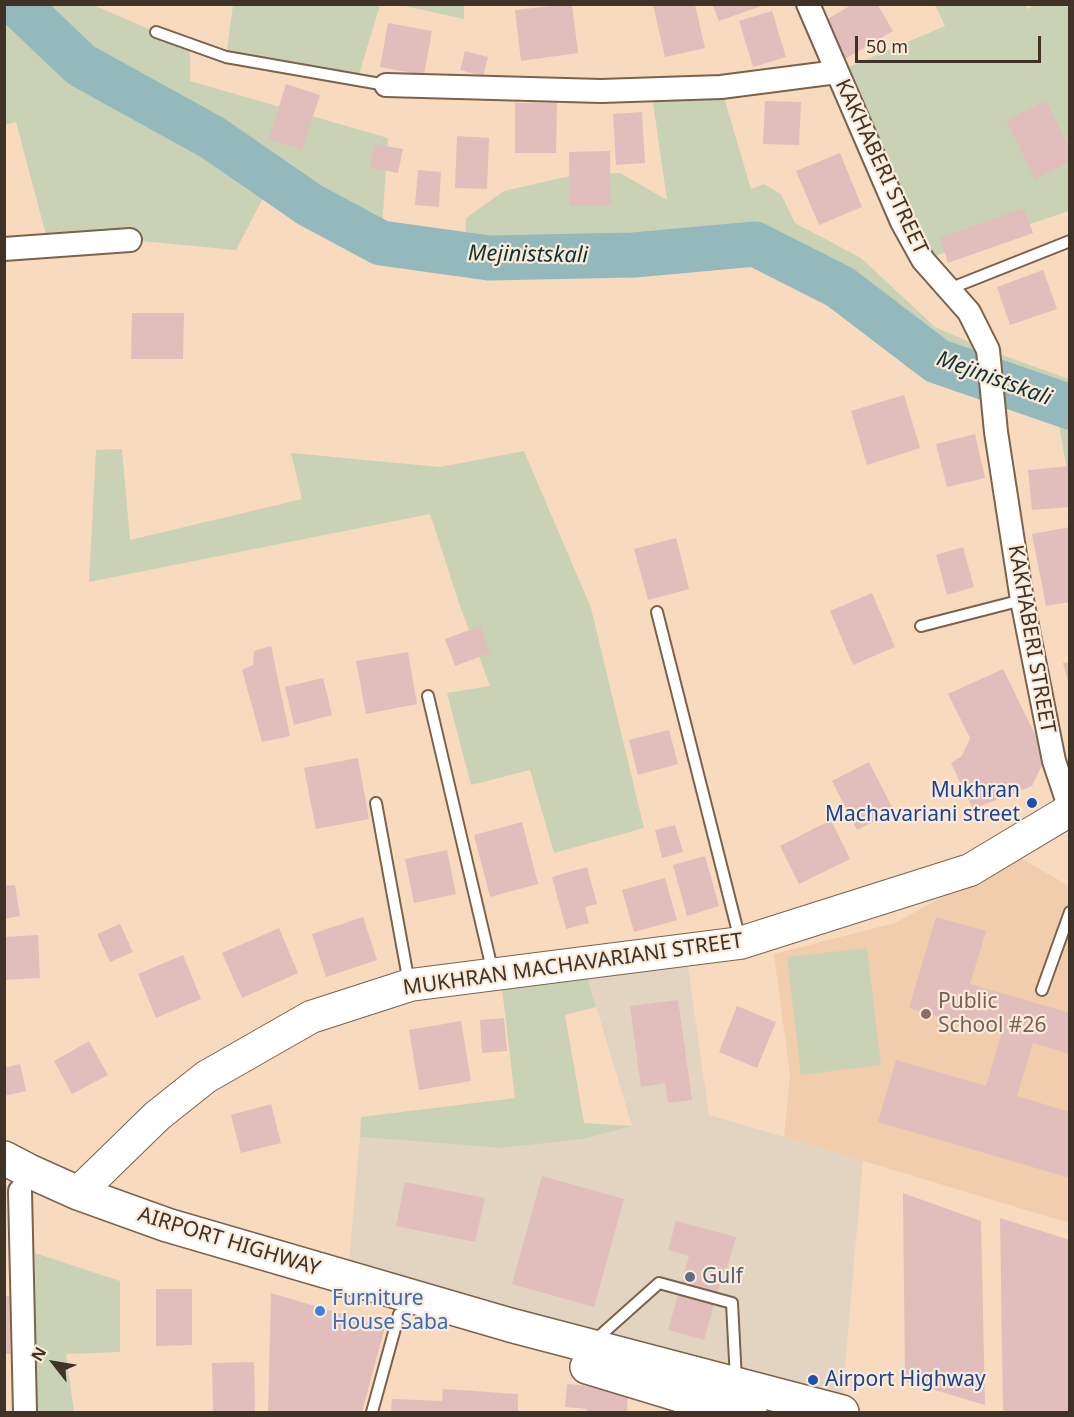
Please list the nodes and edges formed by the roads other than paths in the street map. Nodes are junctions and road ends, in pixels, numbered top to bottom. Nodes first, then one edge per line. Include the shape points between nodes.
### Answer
1 (808, 4) edge
2 (156, 32) dead end
3 (837, 72) junction
4 (386, 85) joint
5 (130, 240) dead end
6 (1070, 241) edge
7 (4, 249) edge
8 (949, 289) junction
9 (1022, 600) junction
10 (657, 612) dead end
11 (921, 626) dead end
12 (428, 696) dead end
13 (376, 803) dead end
14 (1070, 809) edge
15 (1070, 912) edge
16 (740, 943) junction
17 (493, 974) junction
18 (410, 985) junction
19 (1042, 990) dead end
20 (4, 1158) edge
21 (12, 1187) edge
22 (78, 1192) junction
23 (399, 1314) junction
24 (589, 1346) junction
25 (743, 1398) edge
26 (696, 1406) edge
27 (25, 1413) edge
28 (372, 1413) edge
29 (842, 1413) edge

1 - 3 street, KAKHABERI STREET
2 - 4 lane via 226,57
3 - 4 street via 709,88 601,91
3 - 8 street, KAKHABERI STREET via 902,222 923,260
5 - 7 street
6 - 8 lane
8 - 9 street, KAKHABERI STREET via 969,312 988,350 996,432
9 - 11 lane
9 - 14 street, KAKHABERI STREET via 1054,761
10 - 16 lane
12 - 17 lane
13 - 18 lane
14 - 16 street, MUKHRAN MACHAVARIANI STREET via 970,870
15 - 19 lane
16 - 17 street, MUKHRAN MACHAVARIANI STREET
17 - 18 street, MUKHRAN MACHAVARIANI STREET
18 - 22 street, MUKHRAN MACHAVARIANI STREET via 311,1017 206,1077 158,1116
20 - 22 highway, AIRPORT HIGHWAY
21 - 23 highway, AIRPORT HIGHWAY via 68,1213 156,1245
21 - 27 street
22 - 24 highway, AIRPORT HIGHWAY via 167,1225
23 - 26 highway, AIRPORT HIGHWAY
23 - 28 lane
24 - 25 highway, AIRPORT HIGHWAY
24 - 25 lane via 659,1283 732,1303
25 - 26 highway, AIRPORT HIGHWAY
25 - 29 highway, AIRPORT HIGHWAY

